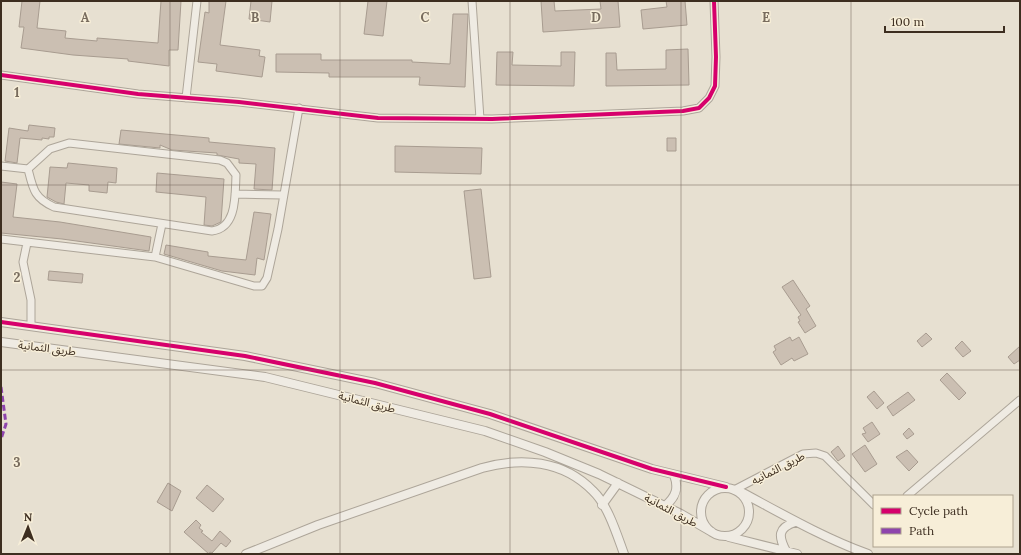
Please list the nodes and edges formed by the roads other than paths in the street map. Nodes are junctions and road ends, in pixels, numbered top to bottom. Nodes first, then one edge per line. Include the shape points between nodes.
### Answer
1 (197, 1) edge
2 (472, 1) edge
3 (714, 1) edge
4 (1, 75) edge
5 (186, 98) junction
6 (299, 108) junction
7 (480, 119) junction
8 (1, 166) edge
9 (28, 170) junction
10 (235, 194) junction
11 (283, 195) junction
12 (162, 224) junction
13 (1, 239) edge
14 (27, 243) junction
15 (155, 257) junction
16 (1, 322) edge
17 (31, 326) junction
18 (1, 342) edge
19 (1020, 400) edge
20 (674, 475) junction
21 (618, 483) junction
22 (726, 487) junction
23 (737, 491) junction
24 (908, 495) edge
25 (873, 504) edge
26 (602, 505) junction
27 (665, 506) junction
28 (795, 522) junction
29 (712, 532) junction
30 (724, 536) junction
31 (786, 551) junction
32 (246, 554) edge
33 (624, 554) edge
34 (797, 554) edge
35 (868, 554) edge

1 - 5 street
2 - 7 street
3 - 7 street via 715,86 709,98 699,108 683,111
4 - 5 street
5 - 6 street
6 - 7 street via 378,118
6 - 11 street
8 - 9 street
9 - 10 street via 41,156 58,145 96,145 220,160 227,163 236,176
9 - 12 street via 37,197 54,207
10 - 11 street
10 - 12 street via 231,218 220,230
11 - 15 street via 267,278 262,286 254,286
12 - 15 street
13 - 14 street
14 - 15 street
14 - 17 street via 23,262 31,300
16 - 17 street
17 - 20 street via 238,355 376,383 490,414 616,458
18 - 21 street, طريق الثمانية via 265,377 485,431
19 - 24 street
20 - 22 street
20 - 27 street via 677,483 676,492
21 - 26 street
21 - 27 street, طريق الثمانية
22 - 23 street
22 - 29 street via 716,489 707,496 702,505 703,522
23 - 25 street, طريق الثمانيه via 803,454 816,453 825,456
23 - 28 street, طريق الثمانيه
23 - 30 street via 749,504 748,522 737,533
26 - 32 street via 593,491 555,467 526,461 500,463 318,525
26 - 33 street via 616,530
27 - 29 street, طريق الثمانية
28 - 31 street via 782,530 780,537
28 - 35 street, طريق الثمانيه
29 - 30 street
30 - 31 street
31 - 34 street

